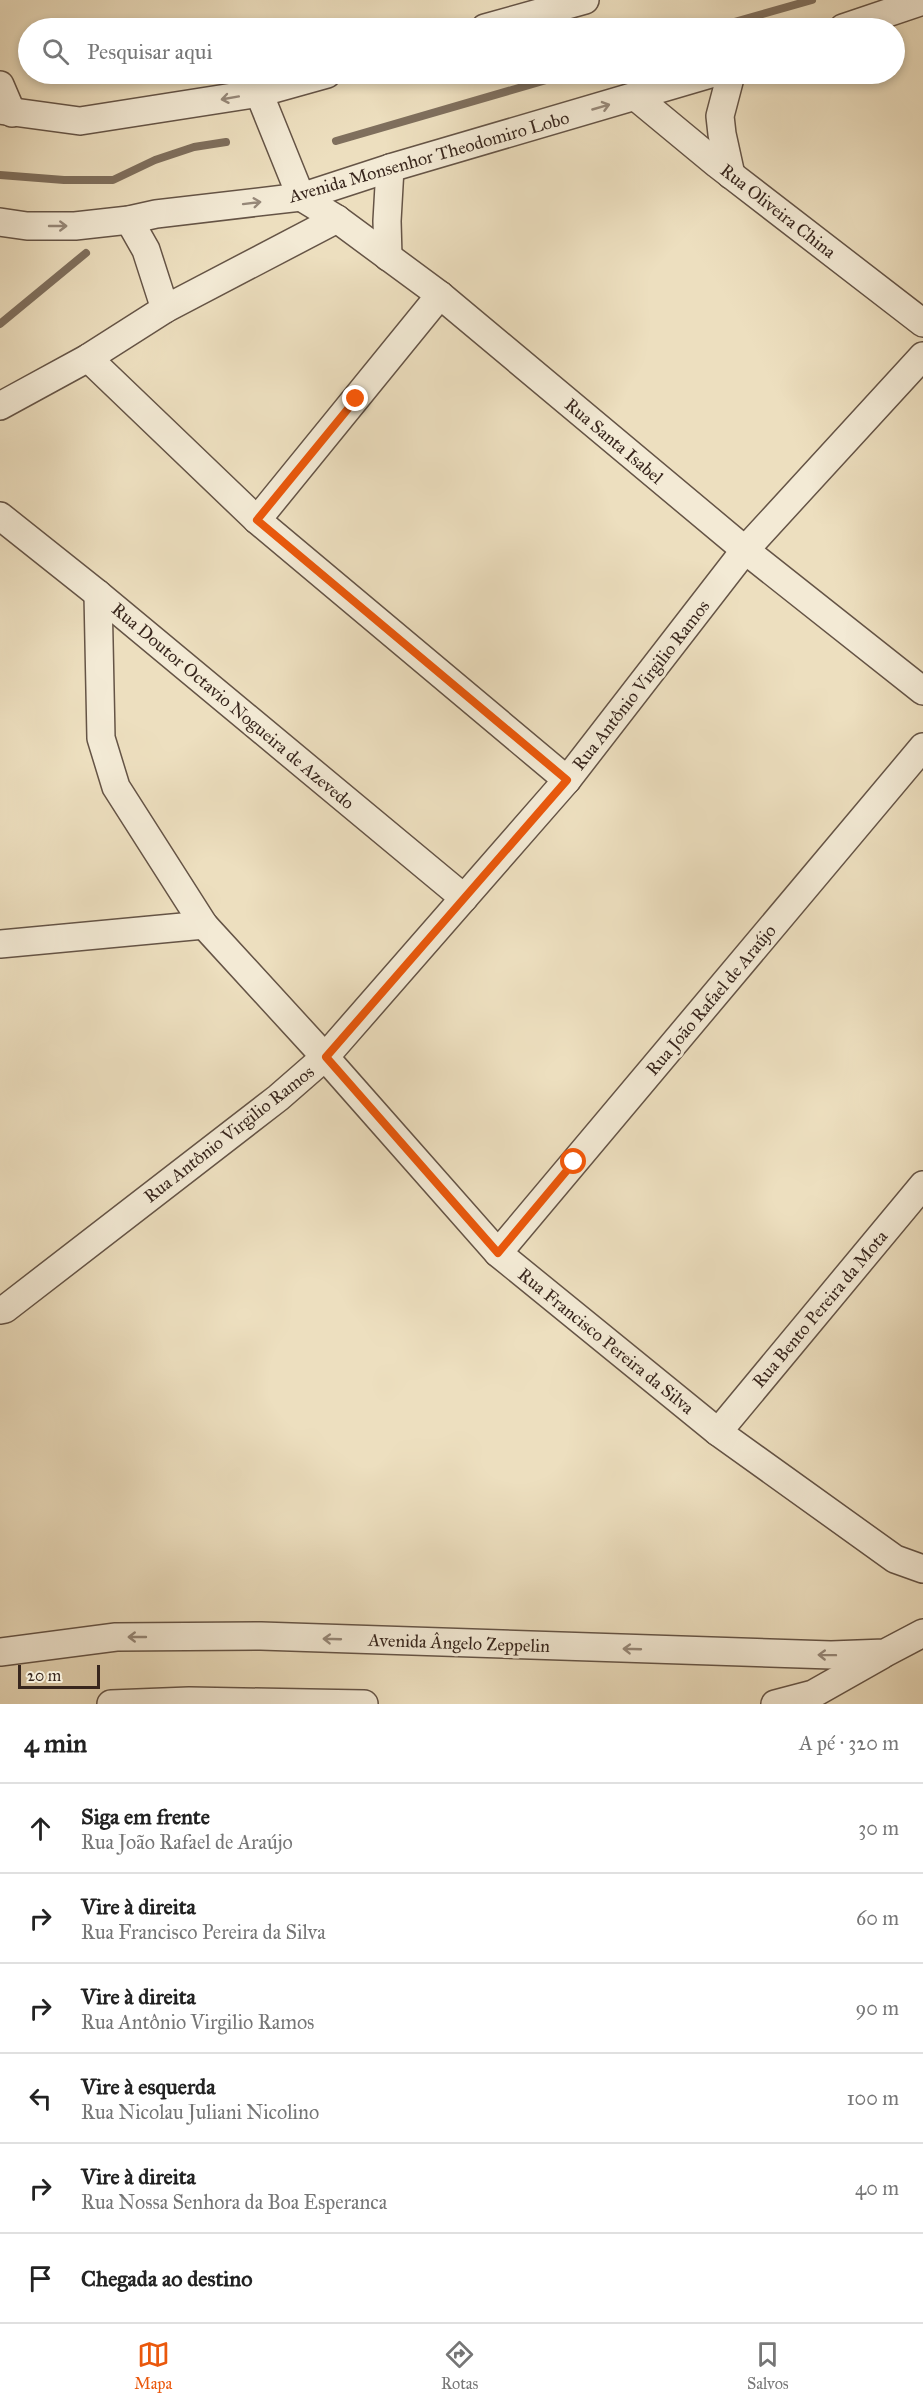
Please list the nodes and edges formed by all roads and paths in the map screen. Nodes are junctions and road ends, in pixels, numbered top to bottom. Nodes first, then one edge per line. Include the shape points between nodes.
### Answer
1 (585, 0) edge
2 (923, 1) edge
3 (521, 18) edge
4 (873, 18) edge
5 (291, 84) edge
6 (678, 84) edge
7 (728, 84) edge
8 (0, 85) edge
9 (259, 93) junction
10 (636, 97) junction
11 (6, 111) edge
12 (390, 168) junction
13 (731, 175) junction
14 (301, 197) junction
15 (337, 219) junction
16 (129, 220) junction
17 (0, 222) edge
18 (388, 257) junction
19 (440, 295) junction
20 (165, 309) junction
21 (923, 323) edge
22 (923, 357) edge
23 (88, 358) junction
24 (0, 406) edge
25 (0, 516) edge
26 (257, 520) junction
27 (745, 550) junction
28 (98, 594) junction
29 (923, 691) edge
30 (923, 747) edge
31 (567, 780) junction
32 (464, 898) junction
33 (204, 925) junction
34 (0, 944) edge
35 (326, 1057) junction
36 (923, 1185) edge
37 (498, 1253) junction
38 (0, 1310) edge
39 (718, 1432) junction
40 (895, 1559) junction
41 (923, 1569) edge
42 (923, 1589) edge
43 (920, 1636) edge
44 (0, 1652) edge
45 (885, 1653) junction
46 (114, 1704) edge
47 (364, 1704) edge
48 (775, 1704) edge

1 - 3 street
2 - 4 street
5 - 9 street
6 - 10 street, Avenida Monsenhor Theodomiro Lobo
7 - 13 street via 720,116
8 - 11 street
9 -> 11 street via 80,121
9 - 14 street
12 -> 10 street, Avenida Monsenhor Theodomiro Lobo
10 - 13 street, Rua Oliveira China
12 - 14 street, Avenida Monsenhor Theodomiro Lobo
12 - 18 street
13 - 21 street, Rua Oliveira China
14 - 15 street, Rua Santa Isabel
16 -> 14 street, Avenida Monsenhor Theodomiro Lobo
15 - 18 street, Rua Santa Isabel
15 - 20 street
17 -> 16 street, Avenida Monsenhor Theodomiro Lobo via 75,226
16 - 20 street via 146,250
18 - 19 street, Rua Santa Isabel
19 - 26 street
19 - 27 street, Rua Santa Isabel
20 - 23 street
22 - 27 street, Rua Antônio Virgilio Ramos
23 - 24 street
23 - 26 street
25 - 28 street, Rua Doutor Octavio Nogueira de Azevedo
26 - 31 street
27 - 29 street, Rua Santa Isabel
27 - 31 street, Rua Antônio Virgilio Ramos
28 - 32 street, Rua Doutor Octavio Nogueira de Azevedo
28 - 33 street, Rua Francisco Pereira da Silva via 101,738 116,787
30 - 37 street, Rua João Rafael de Araújo
31 - 32 street, Rua Antônio Virgilio Ramos
32 - 35 street, Rua Antônio Virgilio Ramos
33 - 34 street
33 - 35 street, Rua Francisco Pereira da Silva
35 - 37 street, Rua Francisco Pereira da Silva
35 - 38 street, Rua Antônio Virgilio Ramos
36 - 39 street, Rua Bento Pereira da Mota
37 - 39 street, Rua Francisco Pereira da Silva
39 - 40 street, Rua Francisco Pereira da Silva
40 - 41 street, Rua Francisco Pereira da Silva
40 - 42 street, Rua Francisco Pereira da Silva
43 - 45 street, Avenida Ângelo Zeppelin
45 -> 44 street, Avenida Ângelo Zeppelin via 785,1654 261,1636 116,1637
45 - 48 street via 813,1694
46 - 47 street

